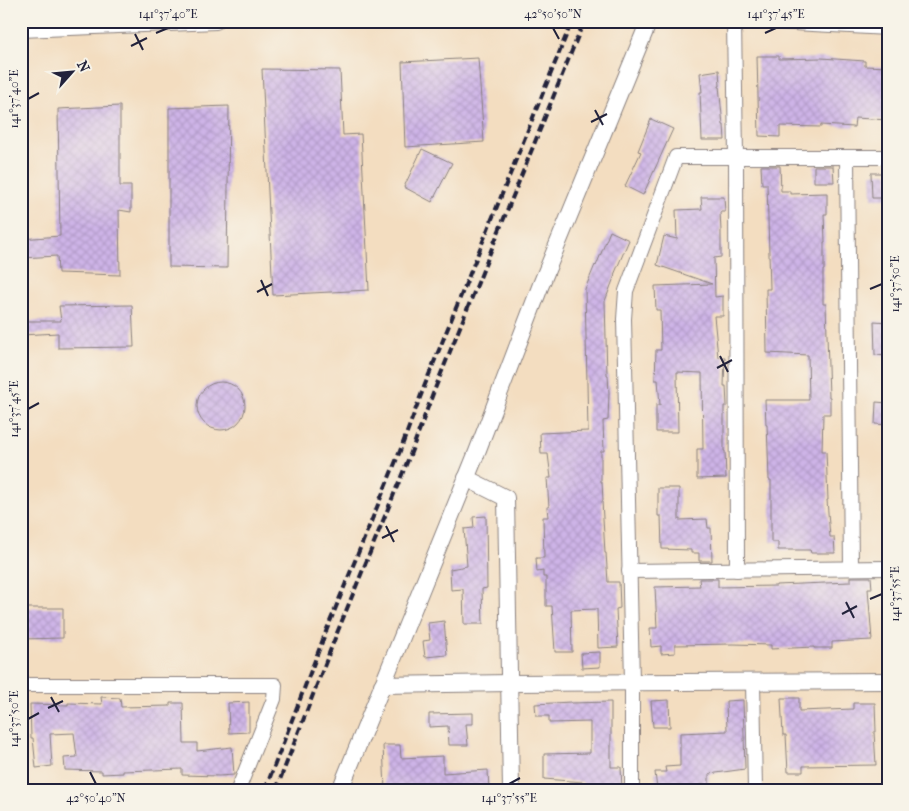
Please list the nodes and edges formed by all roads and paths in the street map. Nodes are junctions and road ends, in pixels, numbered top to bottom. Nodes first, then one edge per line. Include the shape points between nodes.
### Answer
1 (216, 21) edge
2 (649, 21) edge
3 (734, 21) edge
4 (775, 21) edge
5 (888, 28) edge
6 (21, 29) edge
7 (736, 157) junction
8 (847, 157) junction
9 (888, 157) edge
10 (466, 478) junction
11 (850, 568) junction
12 (888, 568) edge
13 (737, 570) junction
14 (629, 571) junction
15 (888, 681) edge
16 (632, 682) junction
17 (753, 682) junction
18 (510, 683) junction
19 (21, 685) edge
20 (382, 685) junction
21 (238, 790) edge
22 (340, 790) edge
23 (511, 790) edge
24 (632, 790) edge
25 (755, 790) edge

1 - 6 street
2 - 10 street
3 - 7 street
4 - 5 street
7 - 8 street
7 - 13 street
7 - 14 street via 676,156 626,291
8 - 9 street
8 - 11 street
10 - 18 street via 506,498
10 - 20 street
11 - 12 street
11 - 13 street
13 - 14 street
14 - 16 street
15 - 17 street
16 - 17 street
16 - 18 street
16 - 24 street
17 - 25 street
18 - 20 street
18 - 23 street
19 - 21 street via 275,685 274,699
20 - 22 street

